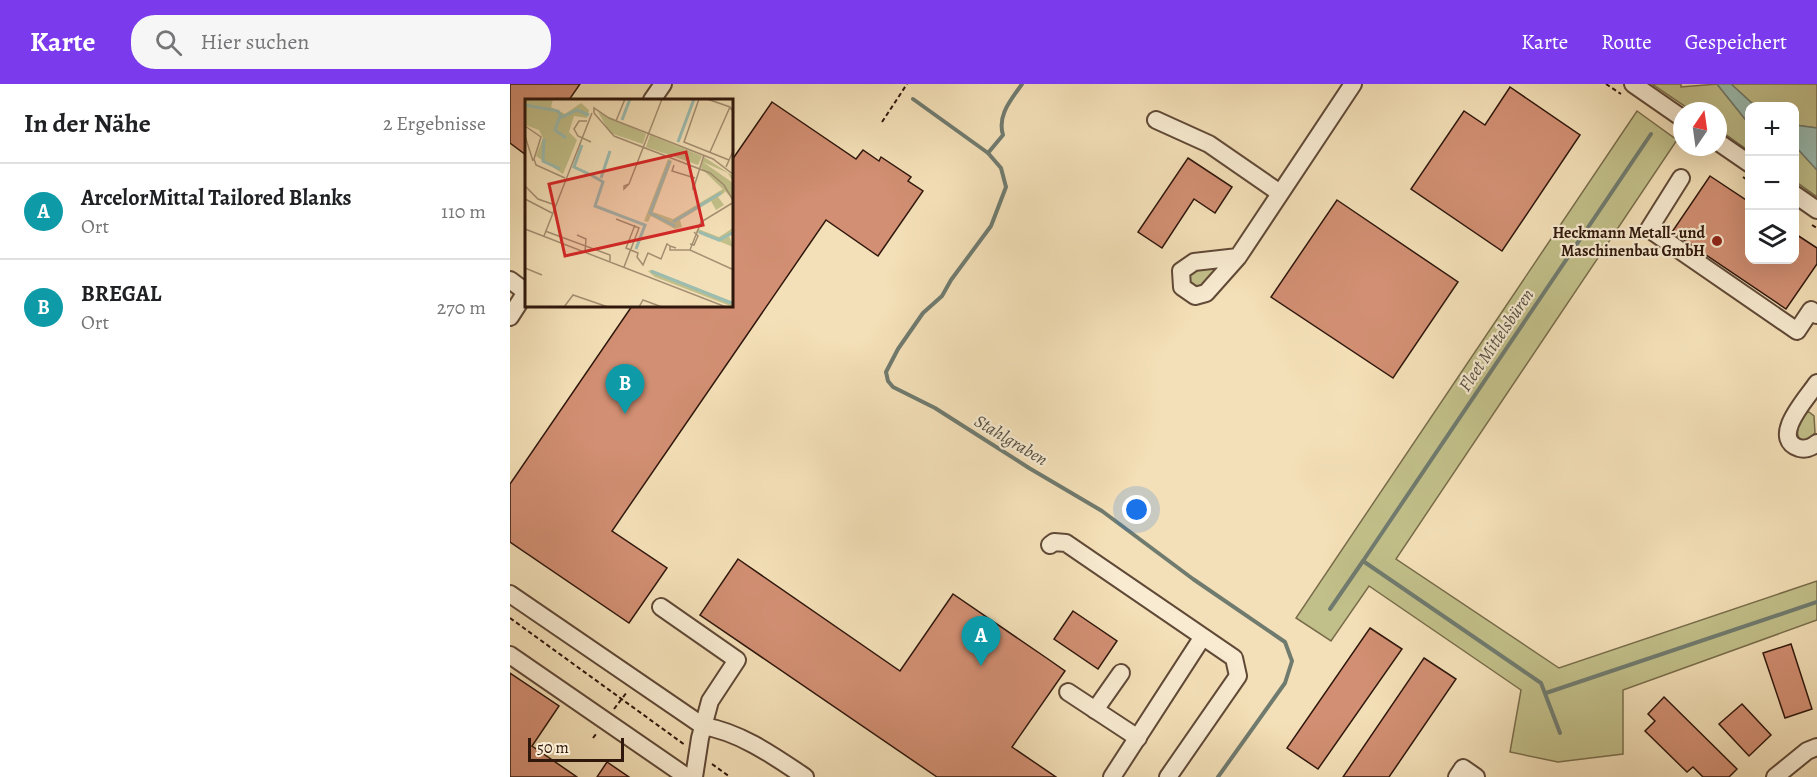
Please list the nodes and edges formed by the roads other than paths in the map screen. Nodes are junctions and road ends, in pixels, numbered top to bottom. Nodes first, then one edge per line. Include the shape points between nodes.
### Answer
1 (663, 84) edge
2 (1353, 84) edge
3 (1633, 84) edge
4 (653, 99) edge
5 (1673, 112) edge
6 (1156, 120) dead end
7 (1727, 148) edge
8 (1745, 161) edge
9 (1682, 178) dead end
10 (1280, 193) junction
11 (1799, 197) edge
12 (1817, 210) edge
13 (1238, 257) dead end
14 (510, 280) edge
15 (525, 291) edge
16 (525, 294) edge
17 (1817, 315) edge
18 (510, 316) edge
19 (1816, 385) edge
20 (1817, 404) edge
21 (1817, 443) edge
22 (1050, 545) dead end
23 (510, 594) edge
24 (661, 607) dead end
25 (1202, 638) junction
26 (510, 655) edge
27 (1120, 673) dead end
28 (1068, 692) dead end
29 (1095, 710) junction
30 (703, 726) junction
31 (1138, 738) junction
32 (1817, 747) edge
33 (687, 777) edge
34 (694, 777) edge
35 (805, 777) edge
36 (1112, 777) edge
37 (1168, 777) edge
38 (1456, 777) edge
39 (1476, 777) edge
40 (1775, 777) edge

1 - 4 street
2 - 10 street
3 - 5 street
6 - 10 street via 1209,144
7 - 8 street
9 - 17 street via 1649,229 1797,331 1811,310
10 - 13 street
11 - 12 street
14 - 15 street
16 - 18 street
19 - 20 street
19 - 21 street via 1790,422 1787,433 1800,448
22 - 25 street via 1066,543
23 - 30 street
24 - 30 street via 737,660 710,701
25 - 31 street
25 - 37 street via 1234,658 1238,676
26 - 33 street
27 - 29 street
28 - 29 street
29 - 31 street
30 - 34 street
30 - 35 street via 724,729
31 - 36 street
32 - 40 street
38 - 39 street via 1463,768

